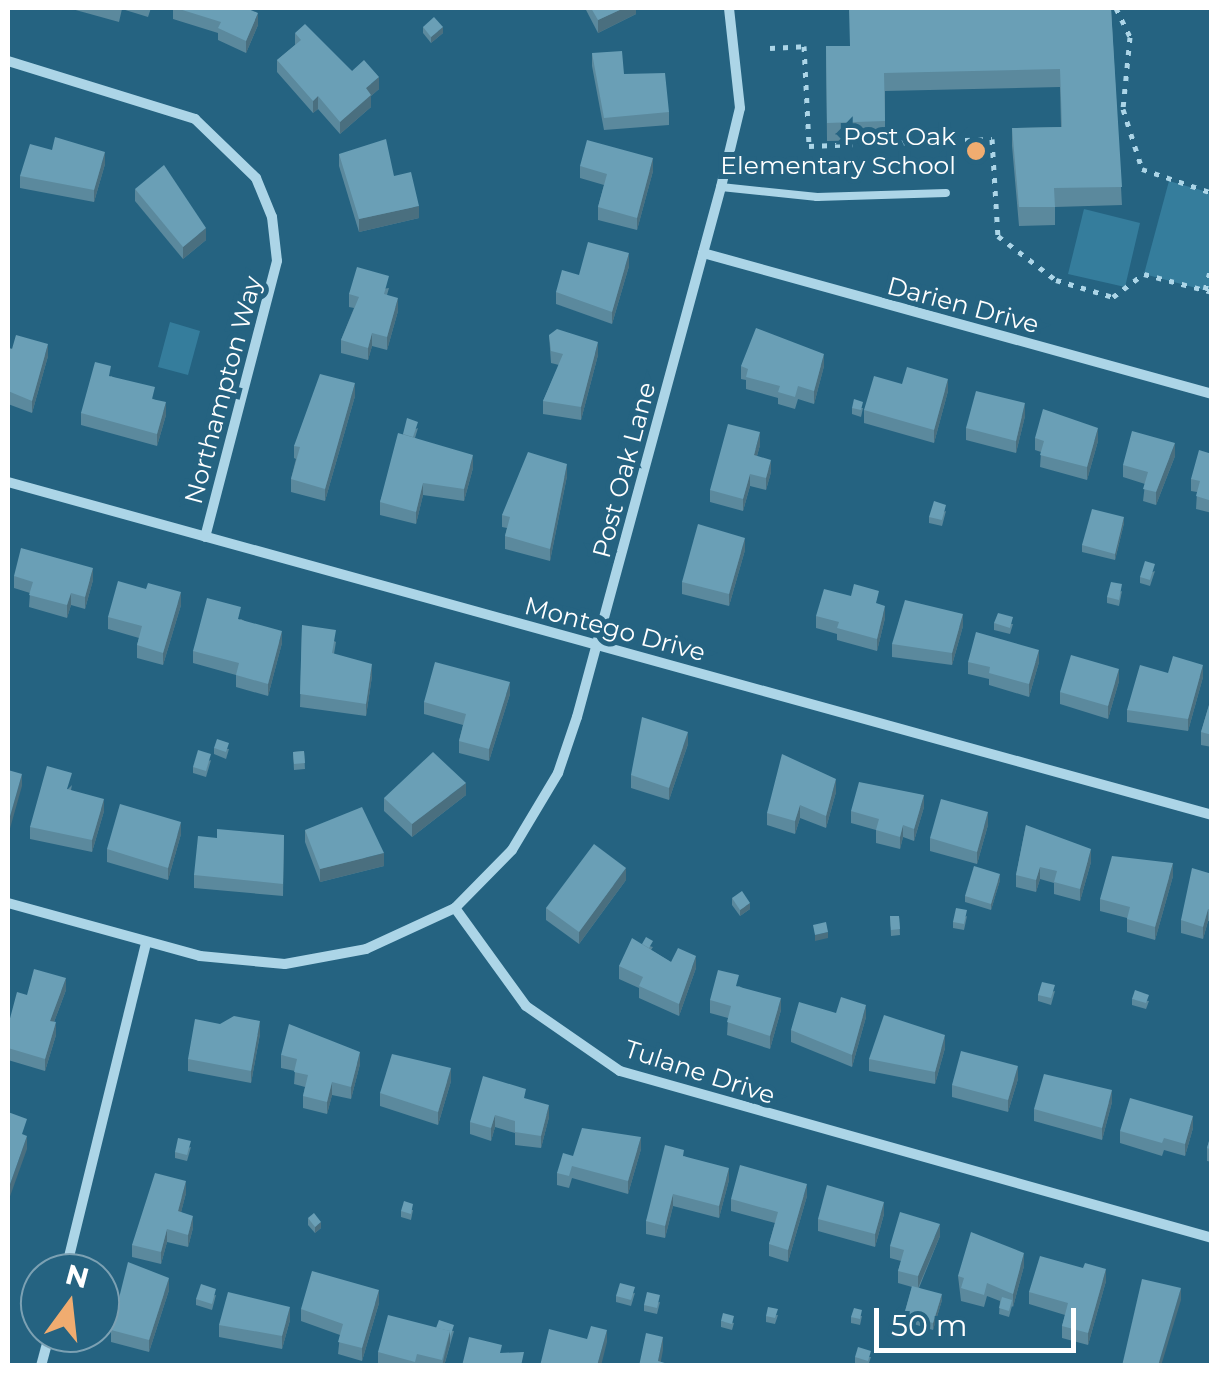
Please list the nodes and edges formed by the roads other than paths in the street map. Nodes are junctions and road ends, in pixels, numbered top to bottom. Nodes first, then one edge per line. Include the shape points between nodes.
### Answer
1 (730, 8) edge
2 (8, 60) edge
3 (721, 187) junction
4 (946, 192) dead end
5 (703, 253) junction
6 (1212, 394) edge
7 (8, 482) edge
8 (205, 536) junction
9 (596, 646) junction
10 (1212, 815) edge
11 (8, 903) edge
12 (455, 908) junction
13 (146, 942) junction
14 (1212, 1238) edge
15 (69, 1253) edge

1 - 3 street, Post Oak Lane via 740,108
2 - 8 street, Northampton Way via 196,119 256,178 272,216 278,261
3 - 4 lane via 816,197
3 - 5 street, Post Oak Lane
5 - 6 street, Darien Drive
5 - 9 street, Post Oak Lane
7 - 8 street, Montego Drive
8 - 9 street, Montego Drive
9 - 10 street, Montego Drive
9 - 12 street, Post Oak Lane via 558,773 535,817
11 - 13 street
12 - 13 street via 366,949 285,964 243,965
12 - 14 street, Tulane Drive via 526,1006 620,1071
13 - 15 street

